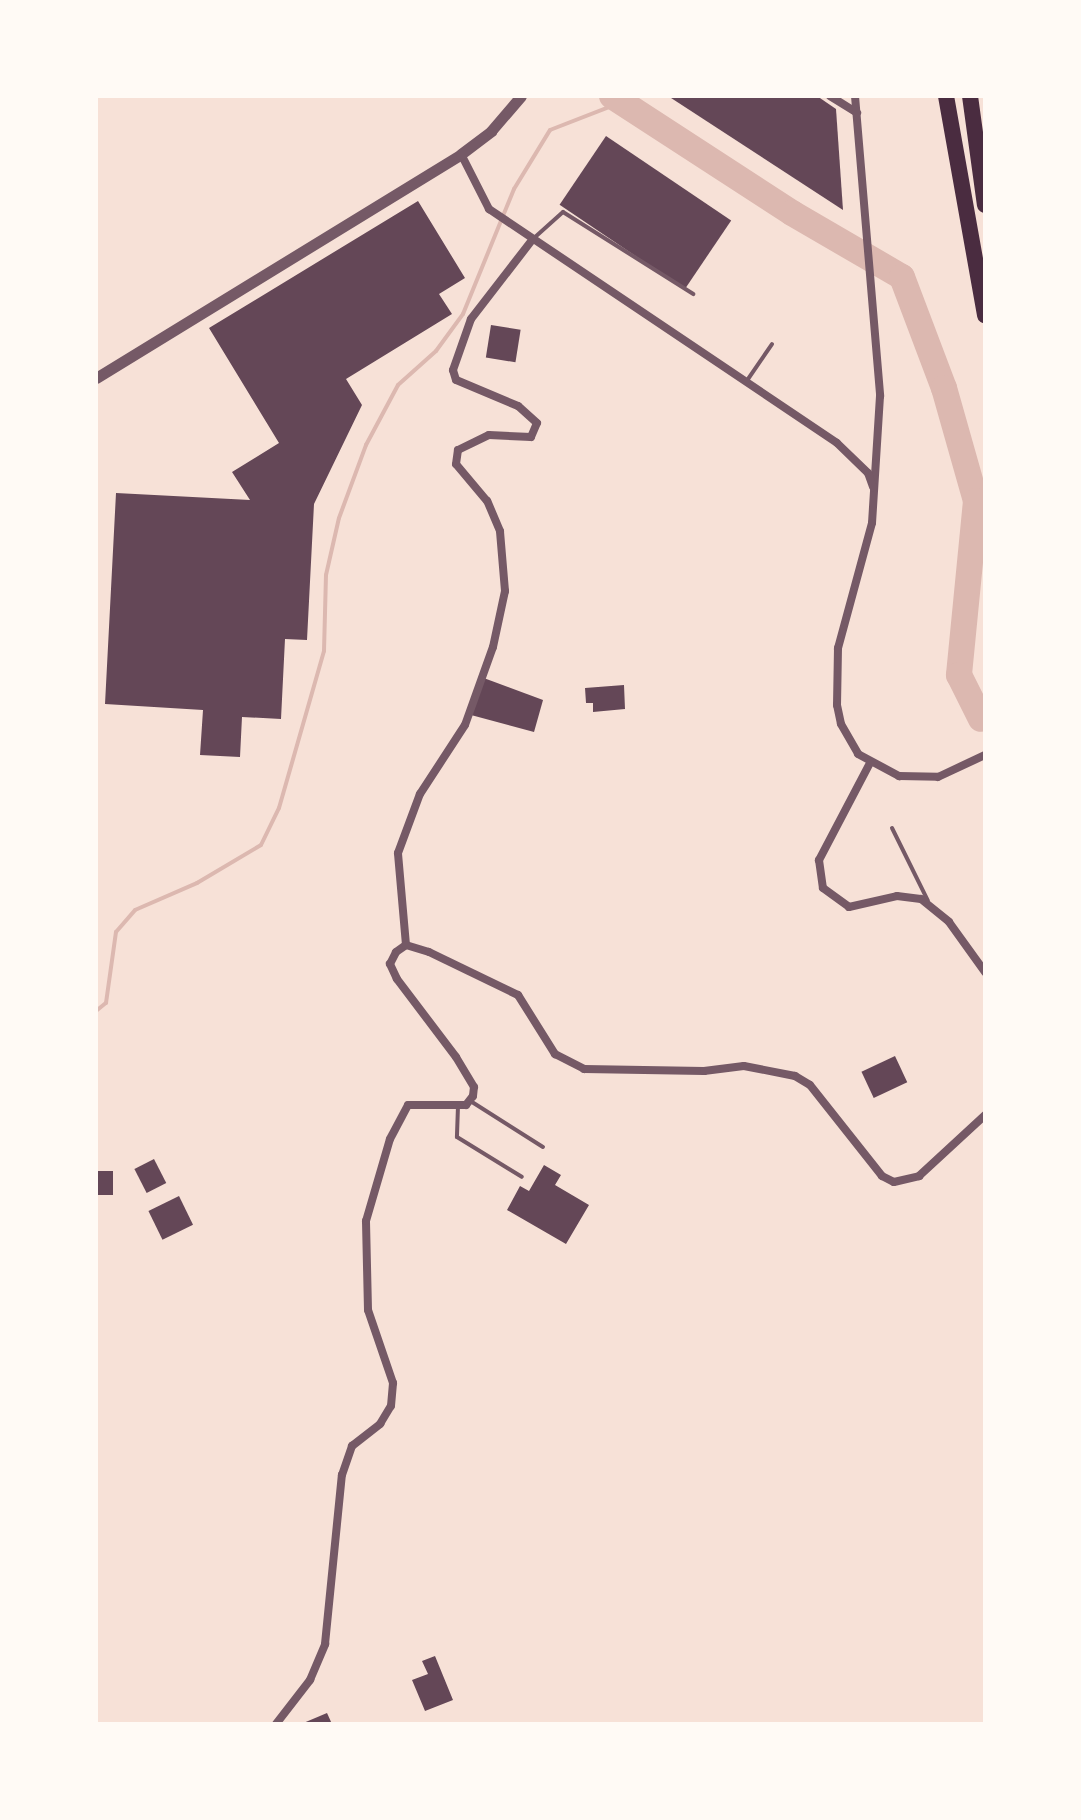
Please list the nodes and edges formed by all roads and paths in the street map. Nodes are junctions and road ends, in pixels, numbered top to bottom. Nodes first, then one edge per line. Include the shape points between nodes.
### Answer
1 (521, 96) edge
2 (830, 96) edge
3 (855, 96) edge
4 (946, 96) edge
5 (970, 96) edge
6 (857, 113) junction
7 (461, 154) junction
8 (985, 205) edge
9 (532, 240) junction
10 (693, 294) dead end
11 (985, 316) edge
12 (772, 344) dead end
13 (96, 378) edge
14 (746, 383) junction
15 (875, 492) junction
16 (985, 755) edge
17 (870, 763) junction
18 (892, 828) dead end
19 (929, 903) junction
20 (406, 945) junction
21 (985, 972) edge
22 (472, 1102) junction
23 (458, 1106) junction
24 (985, 1115) edge
25 (543, 1147) dead end
26 (522, 1177) dead end
27 (276, 1724) edge

1 - 7 street via 491,131
2 - 6 street
3 - 6 street
4 - 11 highway
5 - 8 highway
6 - 15 street via 880,396
7 - 9 street via 495,214
7 - 13 street
9 - 10 lane via 563,212
9 - 14 street
9 - 20 street via 471,319 453,370 456,380 518,406 537,423 531,437 489,435 458,450 456,464 487,501 500,531 505,591 493,647 465,725 420,794 402,838 397,885
12 - 14 lane
14 - 15 street via 837,443 868,473
15 - 17 street via 866,556 835,672 841,724
16 - 17 street via 926,779 899,776
17 - 19 street via 819,860 823,888 849,907 897,896
18 - 19 lane
19 - 21 street
20 - 22 street via 390,964 474,1087
20 - 24 street via 518,995 555,1054 584,1069 704,1071 744,1066 795,1076 829,1106 882,1176 894,1182 919,1176
22 - 23 street
22 - 25 lane
23 - 26 lane via 457,1137
23 - 27 street via 408,1105 390,1139 366,1221 368,1310 393,1383 391,1406 380,1424 352,1446 342,1475 325,1644 310,1680

